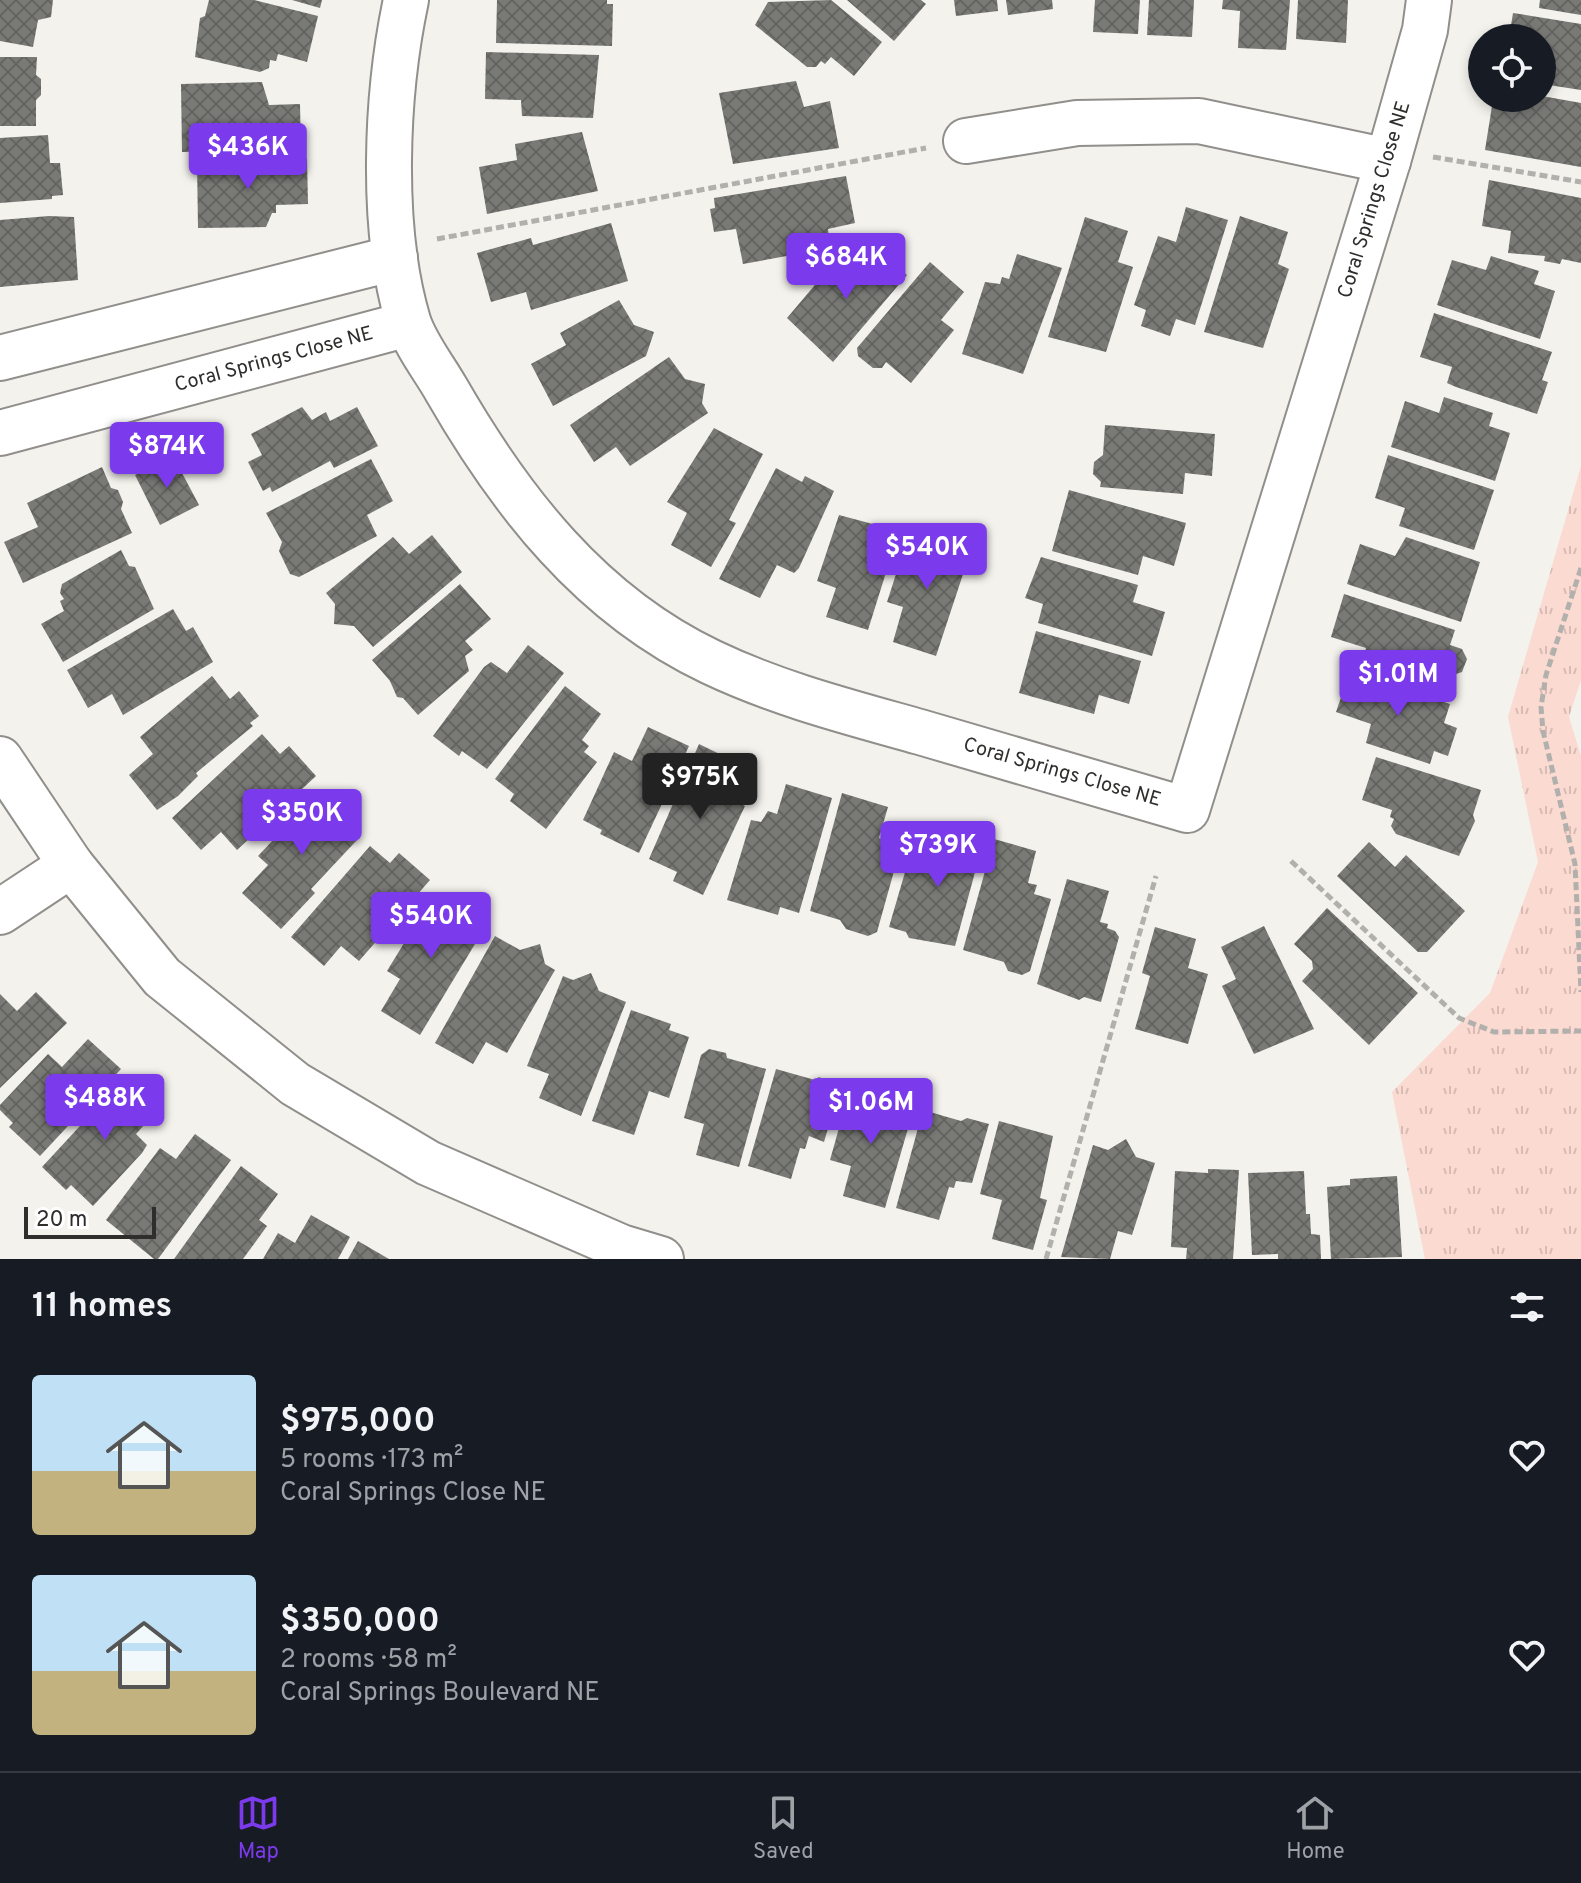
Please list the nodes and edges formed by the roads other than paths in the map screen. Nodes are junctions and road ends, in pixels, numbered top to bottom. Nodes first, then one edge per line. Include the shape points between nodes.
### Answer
1 (406, 0) edge
2 (1429, 0) edge
3 (966, 141) road end
4 (1388, 161) junction
5 (395, 258) junction
6 (408, 324) junction
7 (0, 358) edge
8 (0, 433) edge
9 (0, 759) edge
10 (71, 865) junction
11 (0, 912) edge
12 (661, 1259) edge

1 - 5 street, Coral Springs Close NE via 394,56 390,165
2 - 4 street, Coral Springs Close NE
3 - 4 street via 1077,123 1199,121
4 - 6 street, Coral Springs Close NE via 1187,810 775,691 655,632 575,568 517,501
5 - 6 street, Coral Springs Close NE
5 - 7 street
6 - 8 street, Coral Springs Close NE
9 - 10 street
10 - 11 street
10 - 12 street via 162,977 295,1084 428,1163 621,1247

